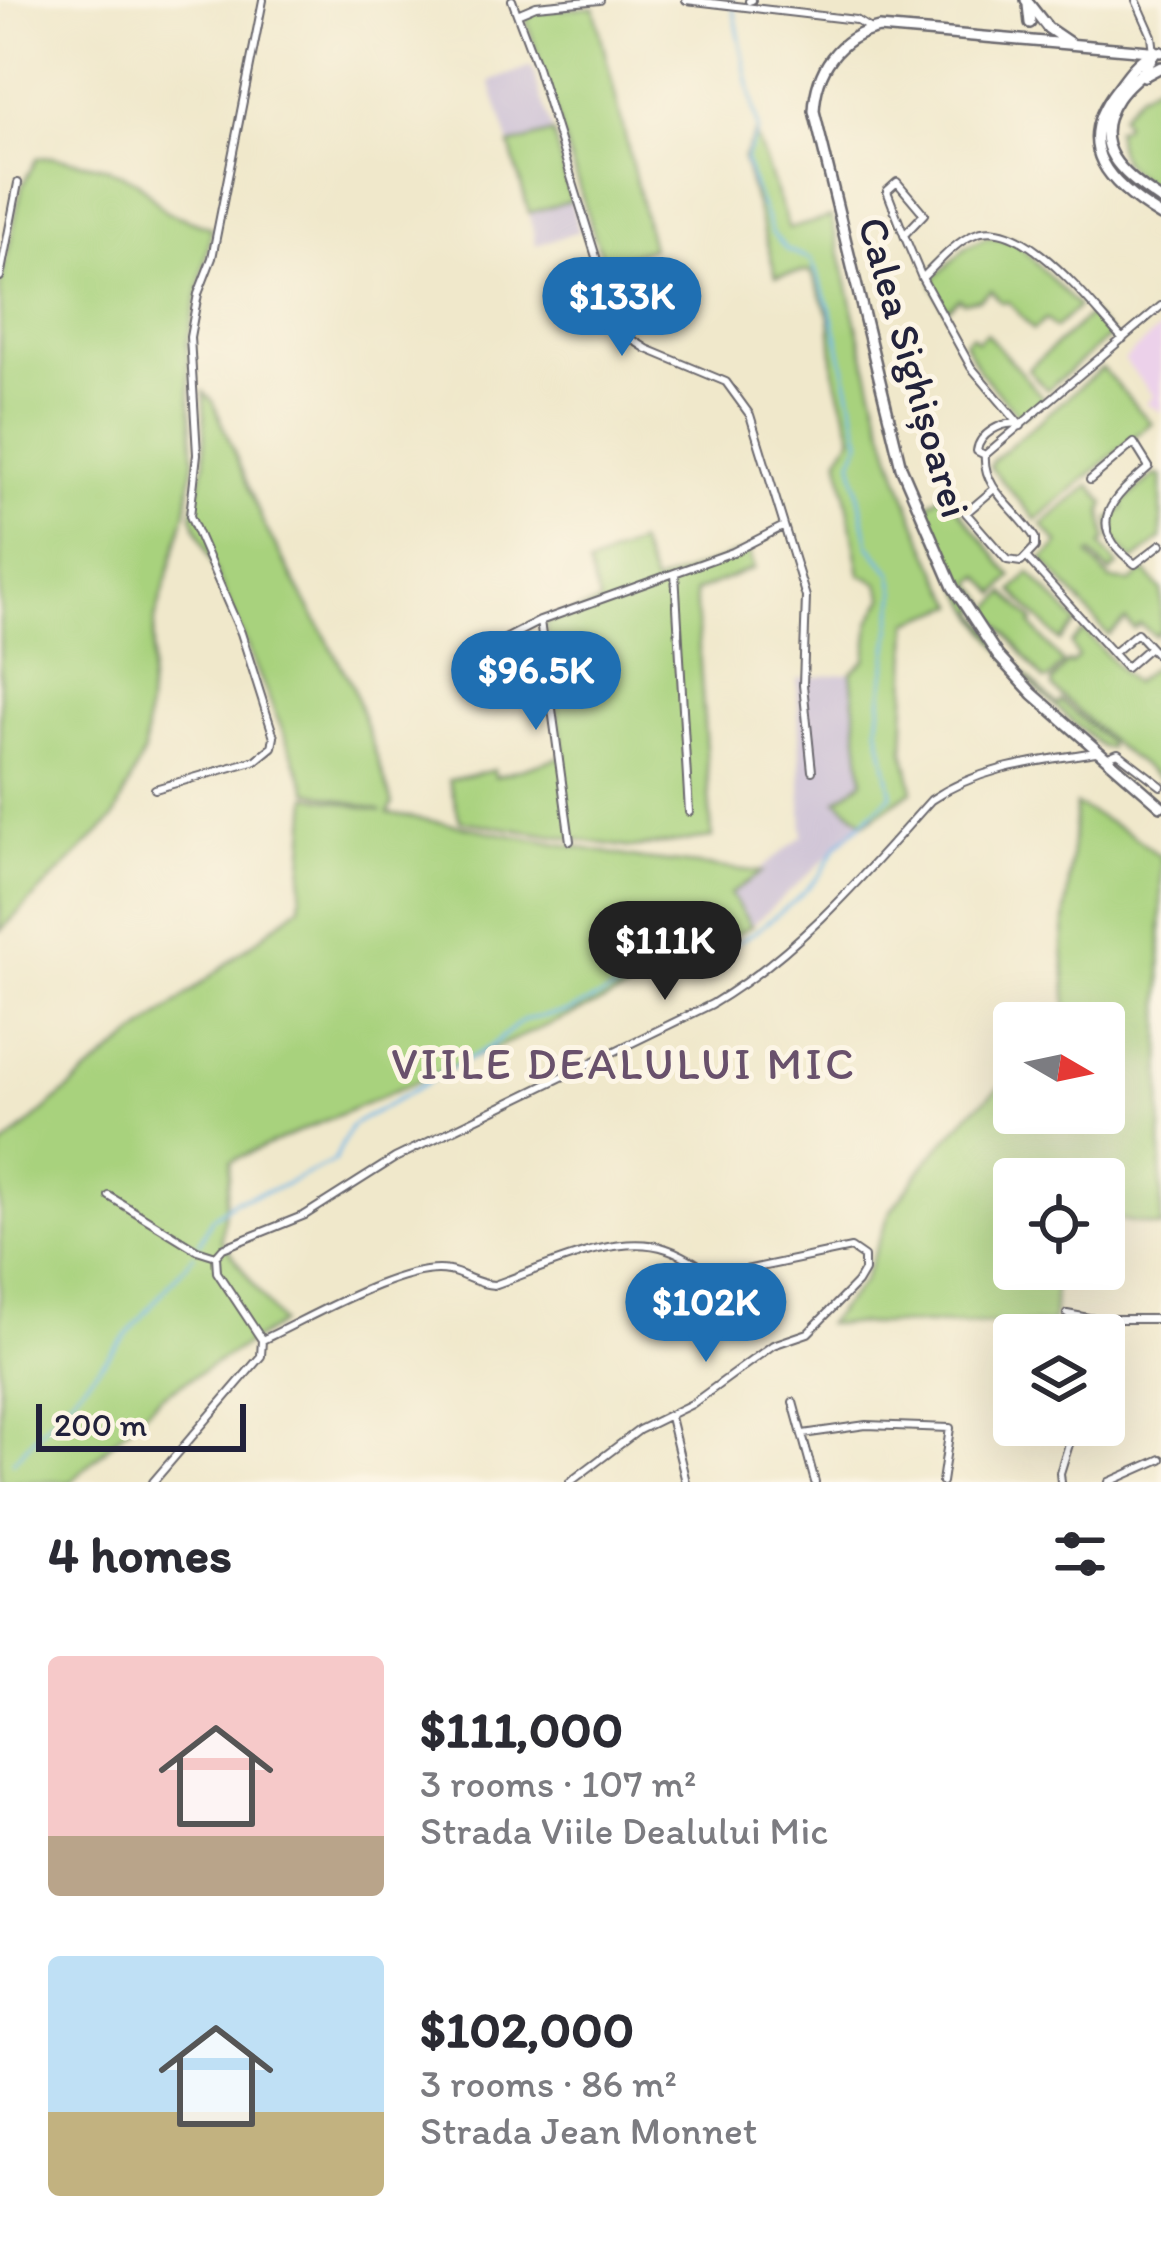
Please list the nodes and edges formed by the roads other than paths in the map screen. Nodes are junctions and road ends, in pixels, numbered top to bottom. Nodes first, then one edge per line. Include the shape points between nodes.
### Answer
1 (262, 0) edge
2 (512, 0) edge
3 (600, 0) edge
4 (686, 0) edge
5 (776, 0) edge
6 (1026, 0) edge
7 (1136, 0) edge
8 (777, 11) junction
9 (517, 14) junction
10 (872, 29) junction
11 (1037, 31) junction
12 (1118, 51) junction
13 (1157, 52) edge
14 (1161, 67) edge
15 (1140, 79) junction
16 (1123, 81) junction
17 (17, 182) dead end
18 (1161, 200) edge
19 (1161, 216) edge
20 (904, 235) junction
21 (0, 277) edge
22 (922, 278) junction
23 (1161, 306) edge
24 (1123, 339) junction
25 (1021, 426) junction
26 (985, 455) junction
27 (1090, 480) dead end
28 (994, 489) junction
29 (784, 526) junction
30 (1161, 544) edge
31 (1027, 558) junction
32 (675, 573) junction
33 (540, 621) junction
34 (1150, 646) junction
35 (1113, 653) junction
36 (470, 657) dead end
37 (1161, 659) edge
38 (1101, 755) junction
39 (812, 771) dead end
40 (1161, 786) edge
41 (155, 789) dead end
42 (1161, 806) edge
43 (689, 812) dead end
44 (570, 841) dead end
45 (109, 1196) dead end
46 (216, 1256) junction
47 (1125, 1319) edge
48 (1161, 1319) edge
49 (262, 1340) junction
50 (794, 1402) dead end
51 (670, 1418) junction
52 (803, 1434) junction
53 (1068, 1446) edge
54 (1161, 1459) edge
55 (153, 1482) edge
56 (570, 1482) edge
57 (686, 1482) edge
58 (815, 1482) edge
59 (942, 1482) edge
60 (1061, 1482) edge
61 (1109, 1482) edge

1 - 41 street via 190,337 197,454 190,516 241,633 274,737 256,760
2 - 9 street
3 - 9 street
4 - 8 street
5 - 8 street
6 - 11 main road
7 - 13 street
8 - 10 street
9 - 29 street via 614,320 626,337 730,387 755,427
10 - 11 main road via 1010,40
10 - 38 main road, Calea Sighișoarei via 830,58 814,111 901,467 928,535 998,656
11 - 12 main road
12 - 13 main road
12 - 16 main road via 1128,59
13 - 15 main road
13 - 16 main road
14 - 15 main road
15 - 18 main road via 1109,116 1108,145 1120,170
16 - 19 main road via 1101,109 1102,162 1119,189
17 - 21 street
20 - 20 street via 886,191 897,182 924,214
20 - 22 street
22 - 24 street via 971,235 1008,233 1024,239
22 - 25 street via 971,367
23 - 24 street
24 - 25 street
25 - 26 street
25 - 26 street via 1005,423 982,439 977,451
26 - 28 street
27 - 30 street via 1134,442 1150,466 1113,497 1108,531 1135,565
28 - 31 street via 1034,538
28 - 31 street via 966,513 1007,560
29 - 32 street
29 - 39 street via 806,597 803,686
31 - 35 street
32 - 33 street
32 - 43 street
33 - 36 street
33 - 44 street
34 - 35 street via 1137,633
34 - 35 street via 1126,668
34 - 37 street
38 - 40 street via 1118,753
38 - 42 main road, Calea Sighișoarei
38 - 46 street via 958,782 752,980 395,1157 305,1215
45 - 46 street
46 - 49 street
47 - 48 street
49 - 51 street via 405,1274 450,1270 494,1285 624,1242 666,1248 717,1276 851,1248 864,1257 857,1283 808,1333 773,1345
49 - 55 street via 261,1356
50 - 52 street
51 - 56 street via 640,1430
51 - 57 street
52 - 58 street
52 - 59 street via 866,1425 950,1428
53 - 60 street
54 - 61 street

